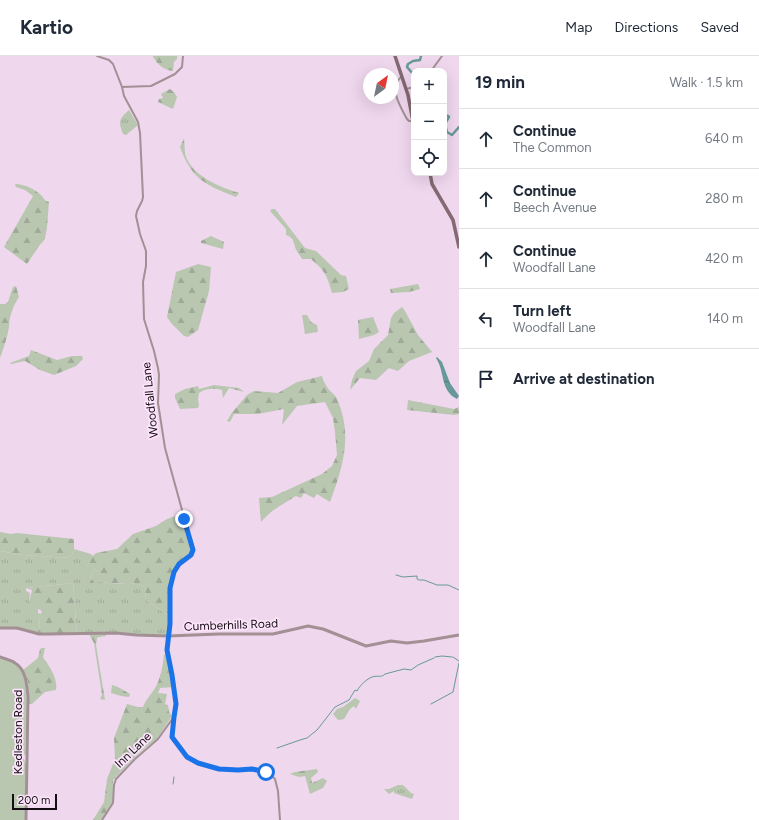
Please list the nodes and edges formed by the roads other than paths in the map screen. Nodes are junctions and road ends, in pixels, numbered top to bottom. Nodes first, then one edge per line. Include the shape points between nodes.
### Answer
1 (97, 56) edge
2 (184, 56) edge
3 (395, 56) edge
4 (442, 56) edge
5 (433, 68) edge
6 (402, 76) junction
7 (122, 87) junction
8 (411, 88) edge
9 (406, 90) junction
10 (411, 112) edge
11 (411, 121) edge
12 (431, 176) edge
13 (459, 247) edge
14 (0, 628) edge
15 (459, 634) edge
16 (168, 636) junction
17 (0, 657) edge
18 (174, 717) junction
19 (26, 820) edge
20 (102, 820) edge
21 (280, 820) edge

1 - 7 street via 114,64
2 - 7 street via 182,67 175,74 151,86
3 - 6 main road
4 - 5 street
6 - 9 main road
6 - 11 street via 395,84 395,92 407,119
7 - 16 street, Woodfall Lane via 140,127 143,197 136,216 146,251 143,282 144,319 159,375 158,403 165,448 193,550 191,555 179,564 171,580
8 - 9 street
9 - 10 main road
12 - 13 main road via 432,184 453,220
14 - 16 street, Cumberhills Road via 17,628 39,634 116,633
15 - 16 street, Cumberhills Road via 424,641 391,641 366,646 323,629 308,626 273,634
16 - 18 street via 167,650 176,706
17 - 19 street, Kedleston Road via 18,665 26,684
18 - 20 street, Inn Lane via 158,739 116,779 113,803
18 - 21 street via 173,740 191,760 219,769 258,770 272,776 278,791

